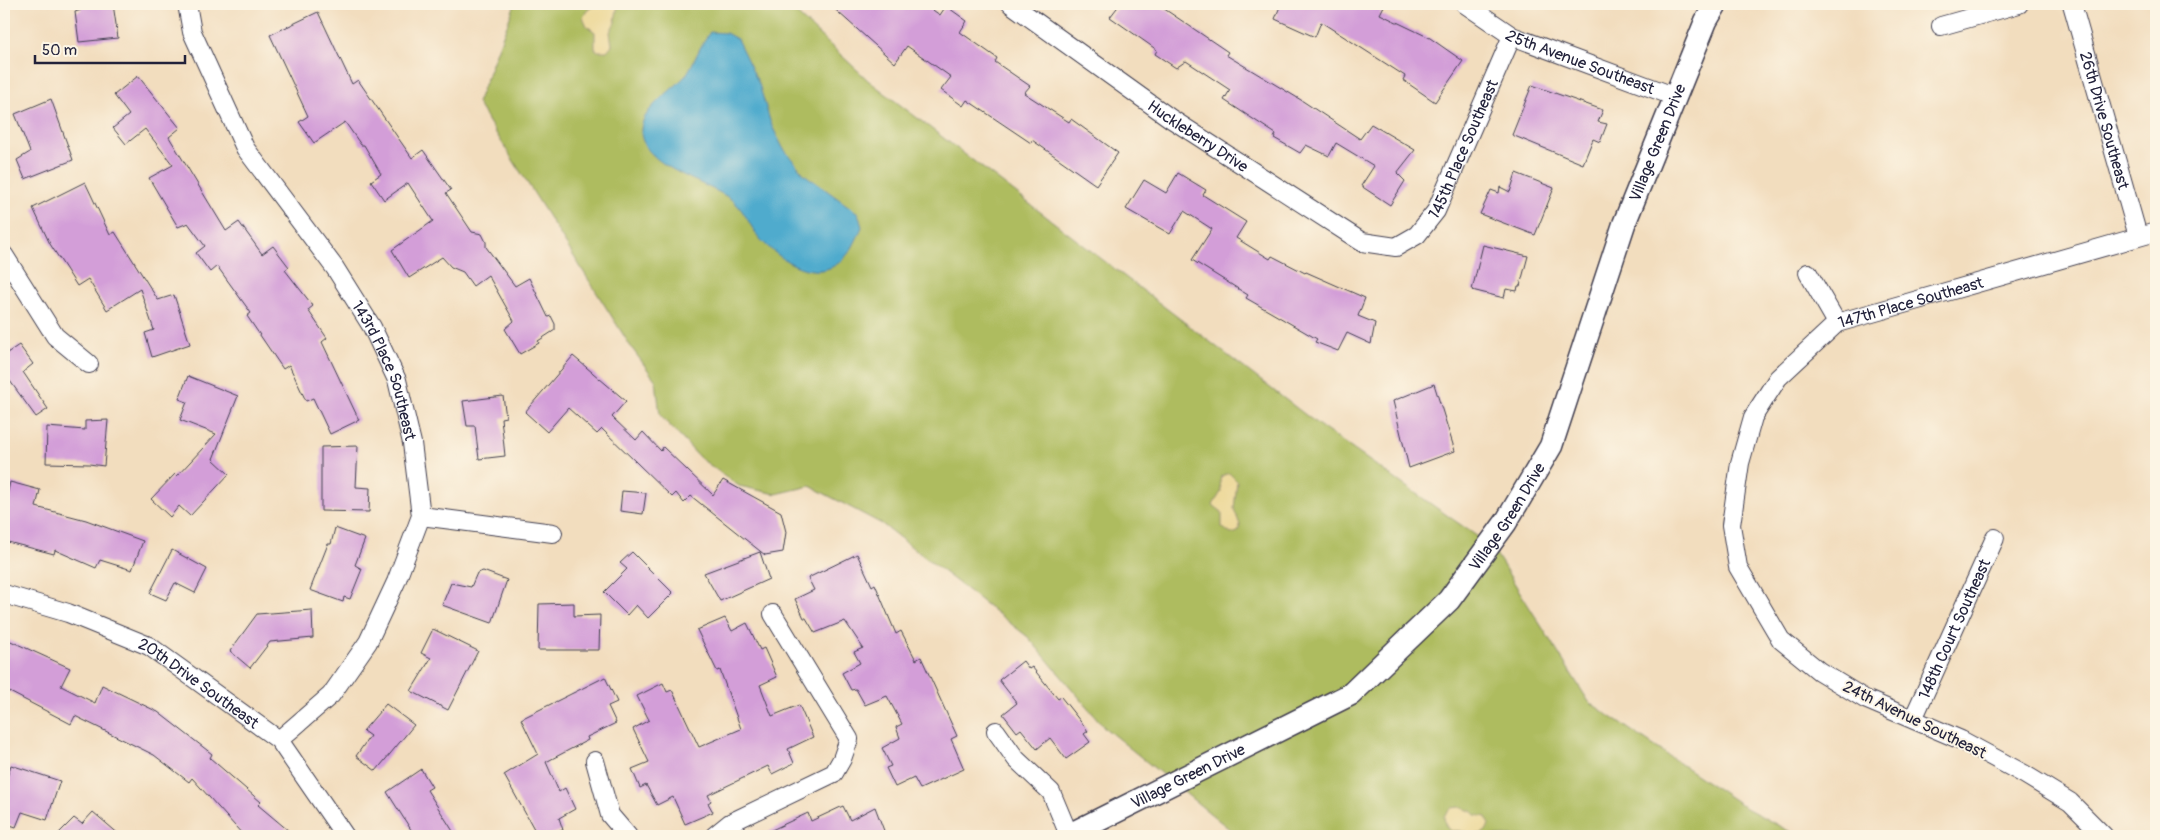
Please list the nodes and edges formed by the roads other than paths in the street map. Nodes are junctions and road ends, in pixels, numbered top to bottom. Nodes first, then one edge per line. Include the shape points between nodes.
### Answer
1 (187, 4) edge
2 (1011, 4) edge
3 (1465, 4) edge
4 (1716, 4) edge
5 (2019, 4) edge
6 (2072, 4) edge
7 (1941, 26) dead end
8 (1512, 36) junction
9 (1676, 97) junction
10 (2156, 232) edge
11 (2138, 236) junction
12 (1396, 247) joint
13 (4, 256) edge
14 (1808, 273) dead end
15 (1837, 323) junction
16 (89, 364) dead end
17 (421, 516) junction
18 (1731, 525) joint
19 (553, 533) dead end
20 (1995, 538) dead end
21 (4, 594) edge
22 (773, 614) dead end
23 (1913, 719) junction
24 (996, 731) dead end
25 (279, 740) junction
26 (595, 761) dead end
27 (345, 836) edge
28 (628, 836) edge
29 (714, 836) edge
30 (1068, 836) edge
31 (2104, 836) edge

1 - 17 street, 143rd Place Southeast via 192,32 245,148 335,268 372,328 397,380 412,443
2 - 12 street, Huckleberry Drive via 1170,118 1362,242
3 - 8 street, 25th Avenue Southeast
4 - 9 street, Village Green Drive
5 - 7 street
6 - 11 street, 26th Drive Southeast
8 - 9 street, 25th Avenue Southeast
8 - 12 street, 145th Place Southeast via 1436,211 1417,235
9 - 30 street, Village Green Drive via 1624,224 1551,446 1506,522 1449,600 1351,694
10 - 11 street, 147th Place Southeast
11 - 15 street, 147th Place Southeast
13 - 16 street via 55,336
14 - 15 street
15 - 18 street, 147th Place Southeast via 1778,378 1753,418 1740,463
17 - 19 street
17 - 25 street, 143rd Place Southeast via 396,582 368,642 331,695
18 - 23 street, 24th Avenue Southeast via 1738,567 1781,640 1818,671 1865,699
20 - 23 street, 148th Court Southeast
21 - 25 street, 20th Drive Southeast via 68,613 149,646
22 - 29 street via 849,739 834,772 730,822
23 - 31 street, 24th Avenue Southeast via 1961,740 2039,783 2070,802
24 - 30 street via 1016,759 1051,792
25 - 27 street, 20th Drive Southeast
26 - 28 street via 610,815

